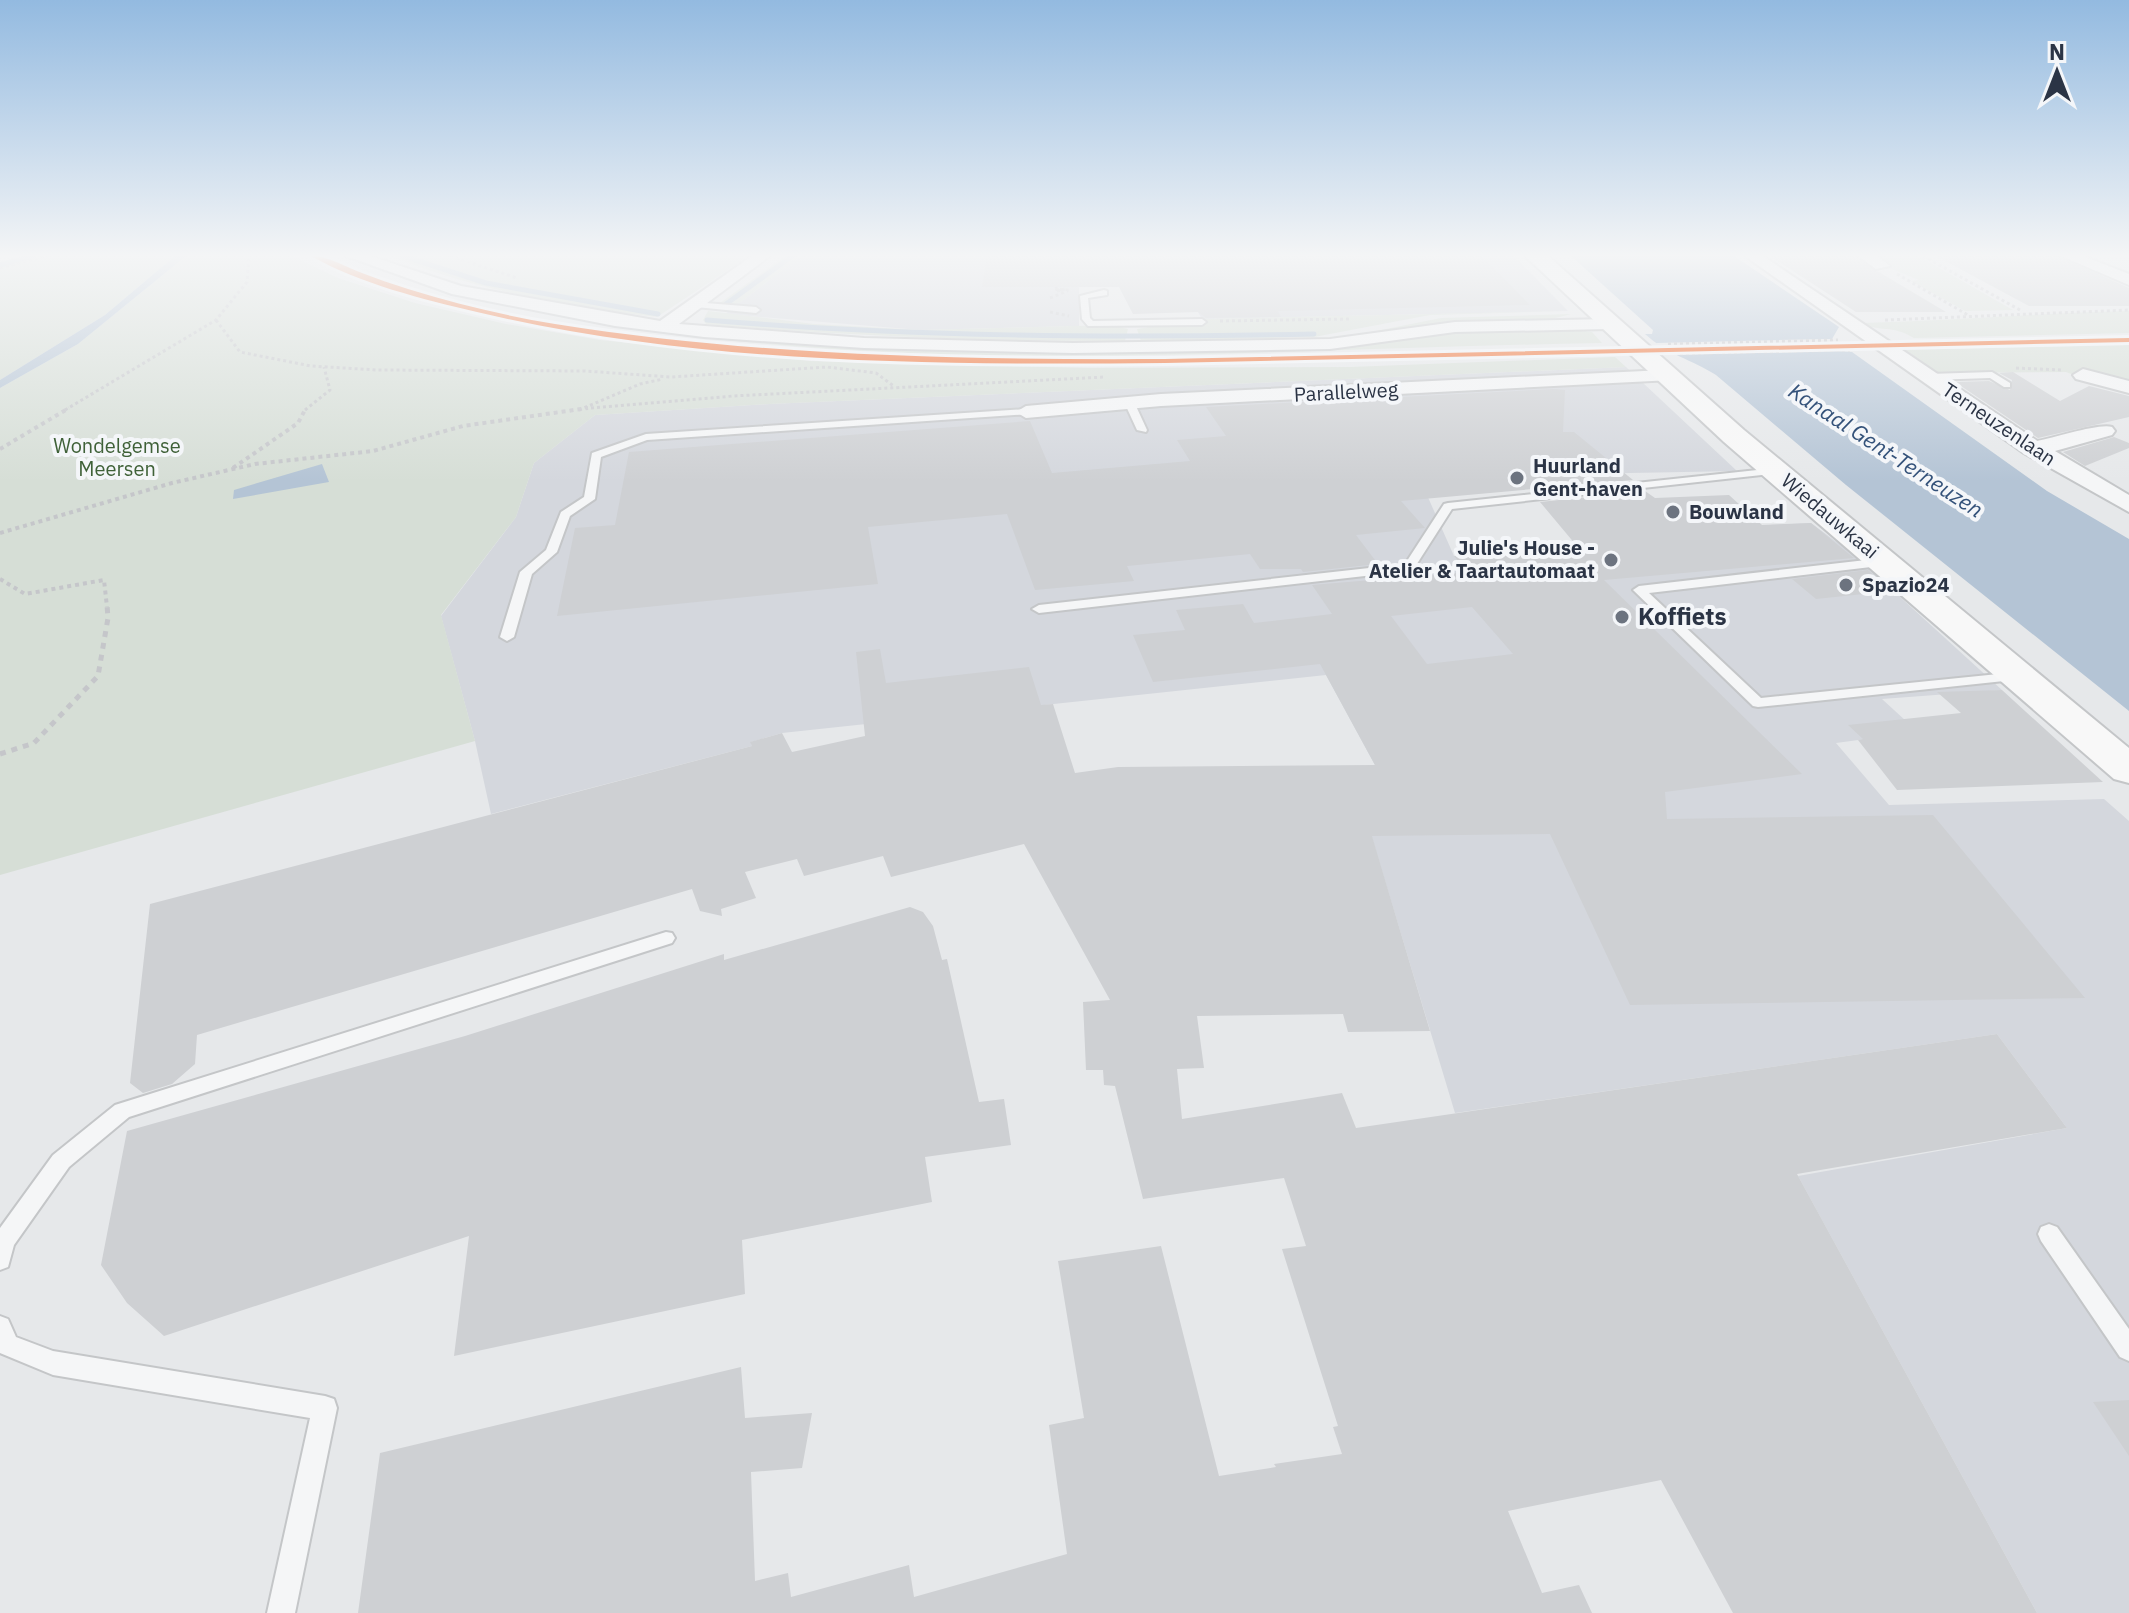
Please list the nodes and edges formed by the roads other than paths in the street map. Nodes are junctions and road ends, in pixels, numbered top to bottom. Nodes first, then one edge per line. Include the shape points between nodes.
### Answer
1 (789, 331) edge
2 (1116, 331) edge
3 (1156, 331) edge
4 (1424, 331) edge
5 (1620, 331) edge
6 (1863, 331) edge
7 (1133, 336) junction
8 (1658, 357) junction
9 (2083, 375) dead end
10 (1929, 377) junction
11 (2007, 385) dead end
12 (2129, 387) edge
13 (1130, 404) junction
14 (1026, 412) joint
15 (1142, 430) dead end
16 (2105, 431) dead end
17 (2032, 448) junction
18 (1776, 471) junction
19 (2127, 502) edge
20 (1885, 562) junction
21 (1039, 609) dead end
22 (507, 637) dead end
23 (2019, 676) junction
24 (2129, 770) edge
25 (666, 938) dead end
26 (2049, 1234) dead end
27 (0, 1260) edge
28 (0, 1327) edge
29 (2129, 1349) edge
30 (281, 1613) edge

1 - 7 street via 895,345
2 - 7 lane
3 - 7 lane
4 - 7 street via 1330,344
5 - 8 main road, Wiedauwkaai
6 - 10 street, Terneuzenlaan
8 - 13 street, Parallelweg
8 - 18 main road, Wiedauwkaai
9 - 12 street
10 - 11 lane via 1992,375
10 - 17 street, Terneuzenlaan
13 - 14 street, Parallelweg
13 - 15 lane
14 - 22 lane via 646,437 596,455 589,499 565,514 551,552 526,572
16 - 17 street
17 - 19 street, Terneuzenlaan
18 - 20 main road, Wiedauwkaai
18 - 21 lane via 1448,506 1409,567
20 - 23 main road, Wiedauwkaai
20 - 23 lane via 1639,590 1758,703
23 - 24 main road, Wiedauwkaai
25 - 27 lane via 122,1111 61,1161 3,1242
26 - 29 lane
28 - 30 lane via 8,1345 53,1363 325,1408

